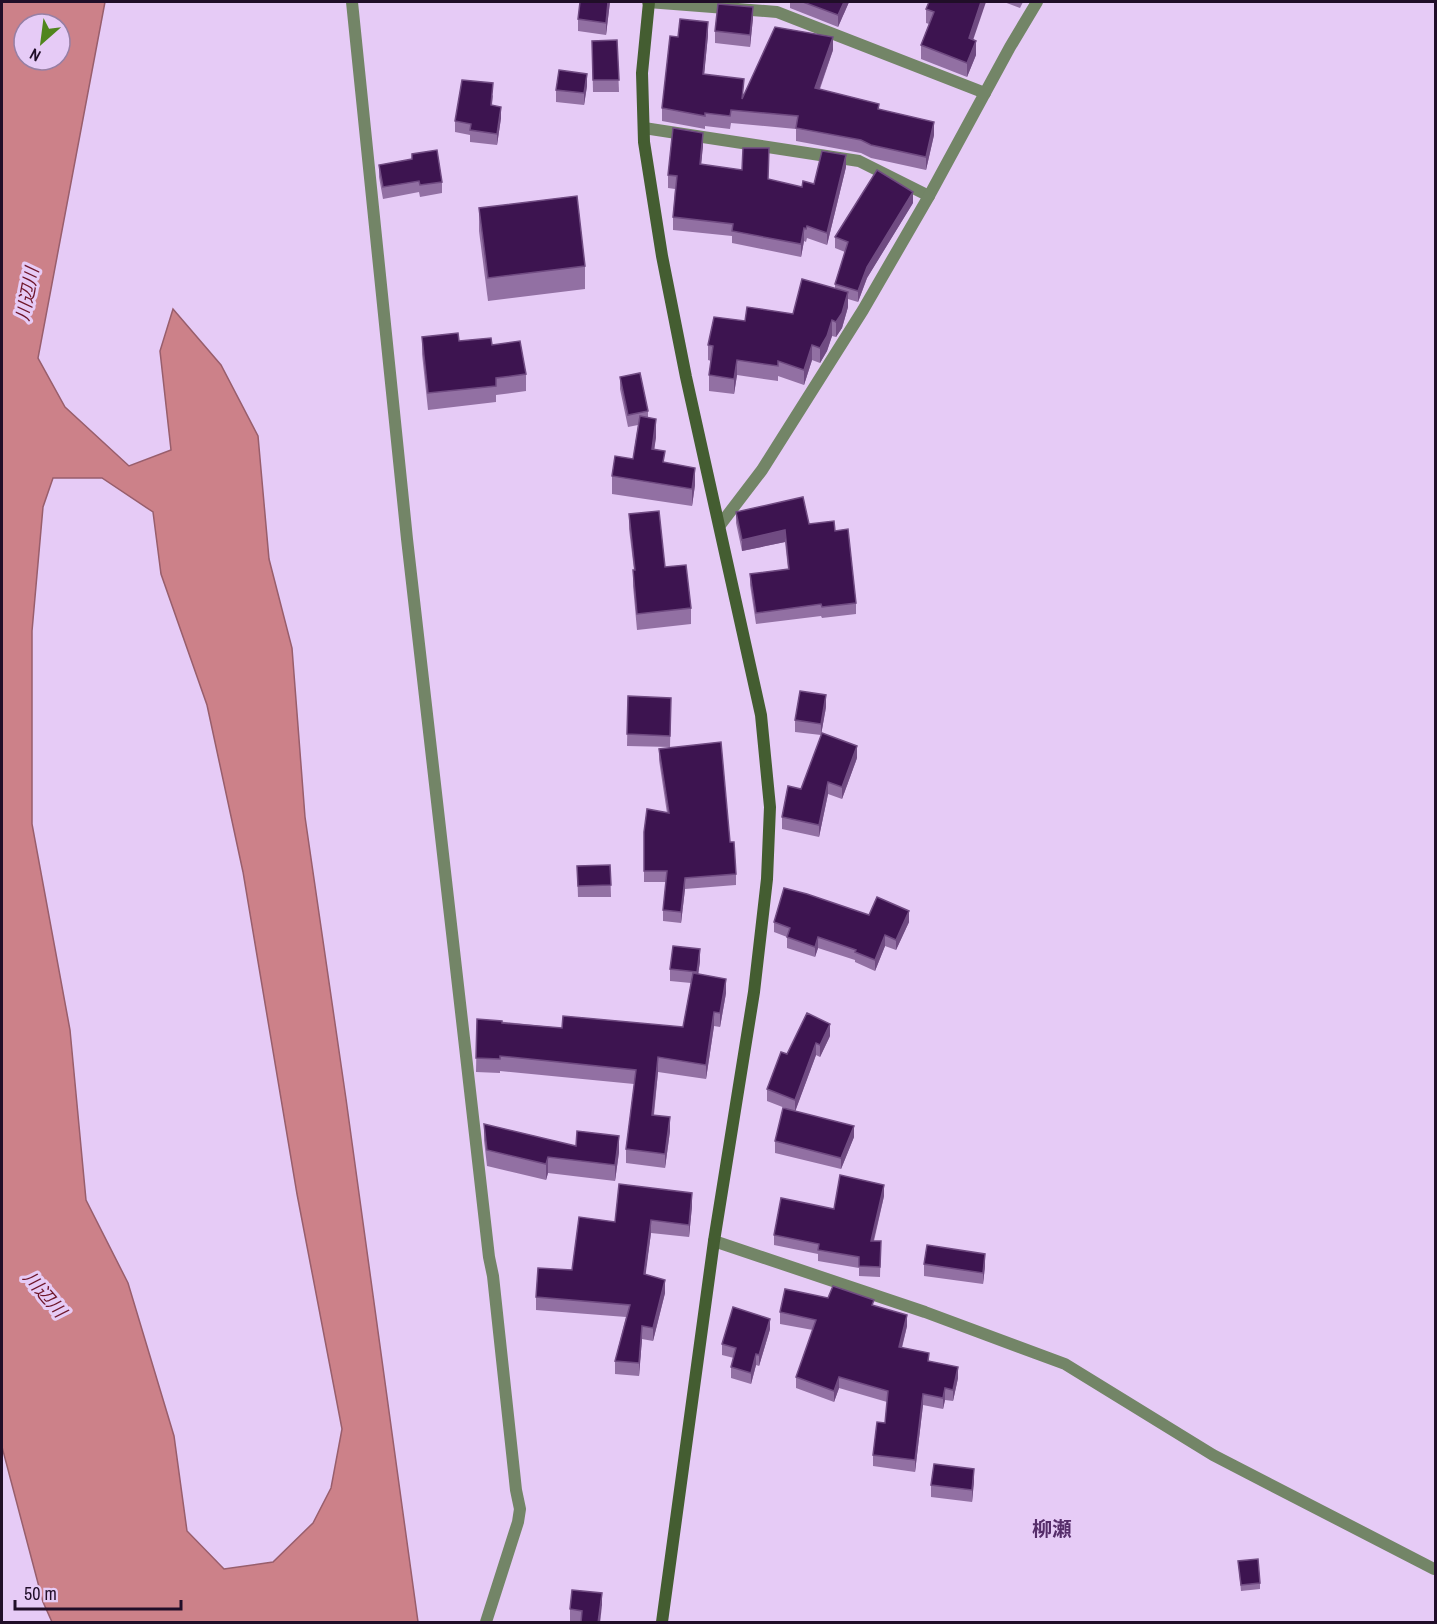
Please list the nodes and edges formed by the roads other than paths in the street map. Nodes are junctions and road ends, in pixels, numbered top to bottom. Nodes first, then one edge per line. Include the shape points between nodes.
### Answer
1 (352, 2) edge
2 (649, 2) edge
3 (1037, 2) edge
4 (985, 93) junction
5 (644, 128) junction
6 (929, 196) junction
7 (720, 525) junction
8 (714, 1241) junction
9 (1434, 1569) dead end
10 (486, 1623) edge
11 (662, 1623) edge

1 - 10 street via 407,539 520,1509
2 - 4 street via 777,12
2 - 5 street via 642,73
3 - 4 street
4 - 6 street
5 - 6 street via 859,161
5 - 7 street via 666,278
6 - 7 street via 762,470
7 - 8 street via 761,715 770,807 767,879 754,992
8 - 9 street via 1065,1364 1214,1455
8 - 11 street

